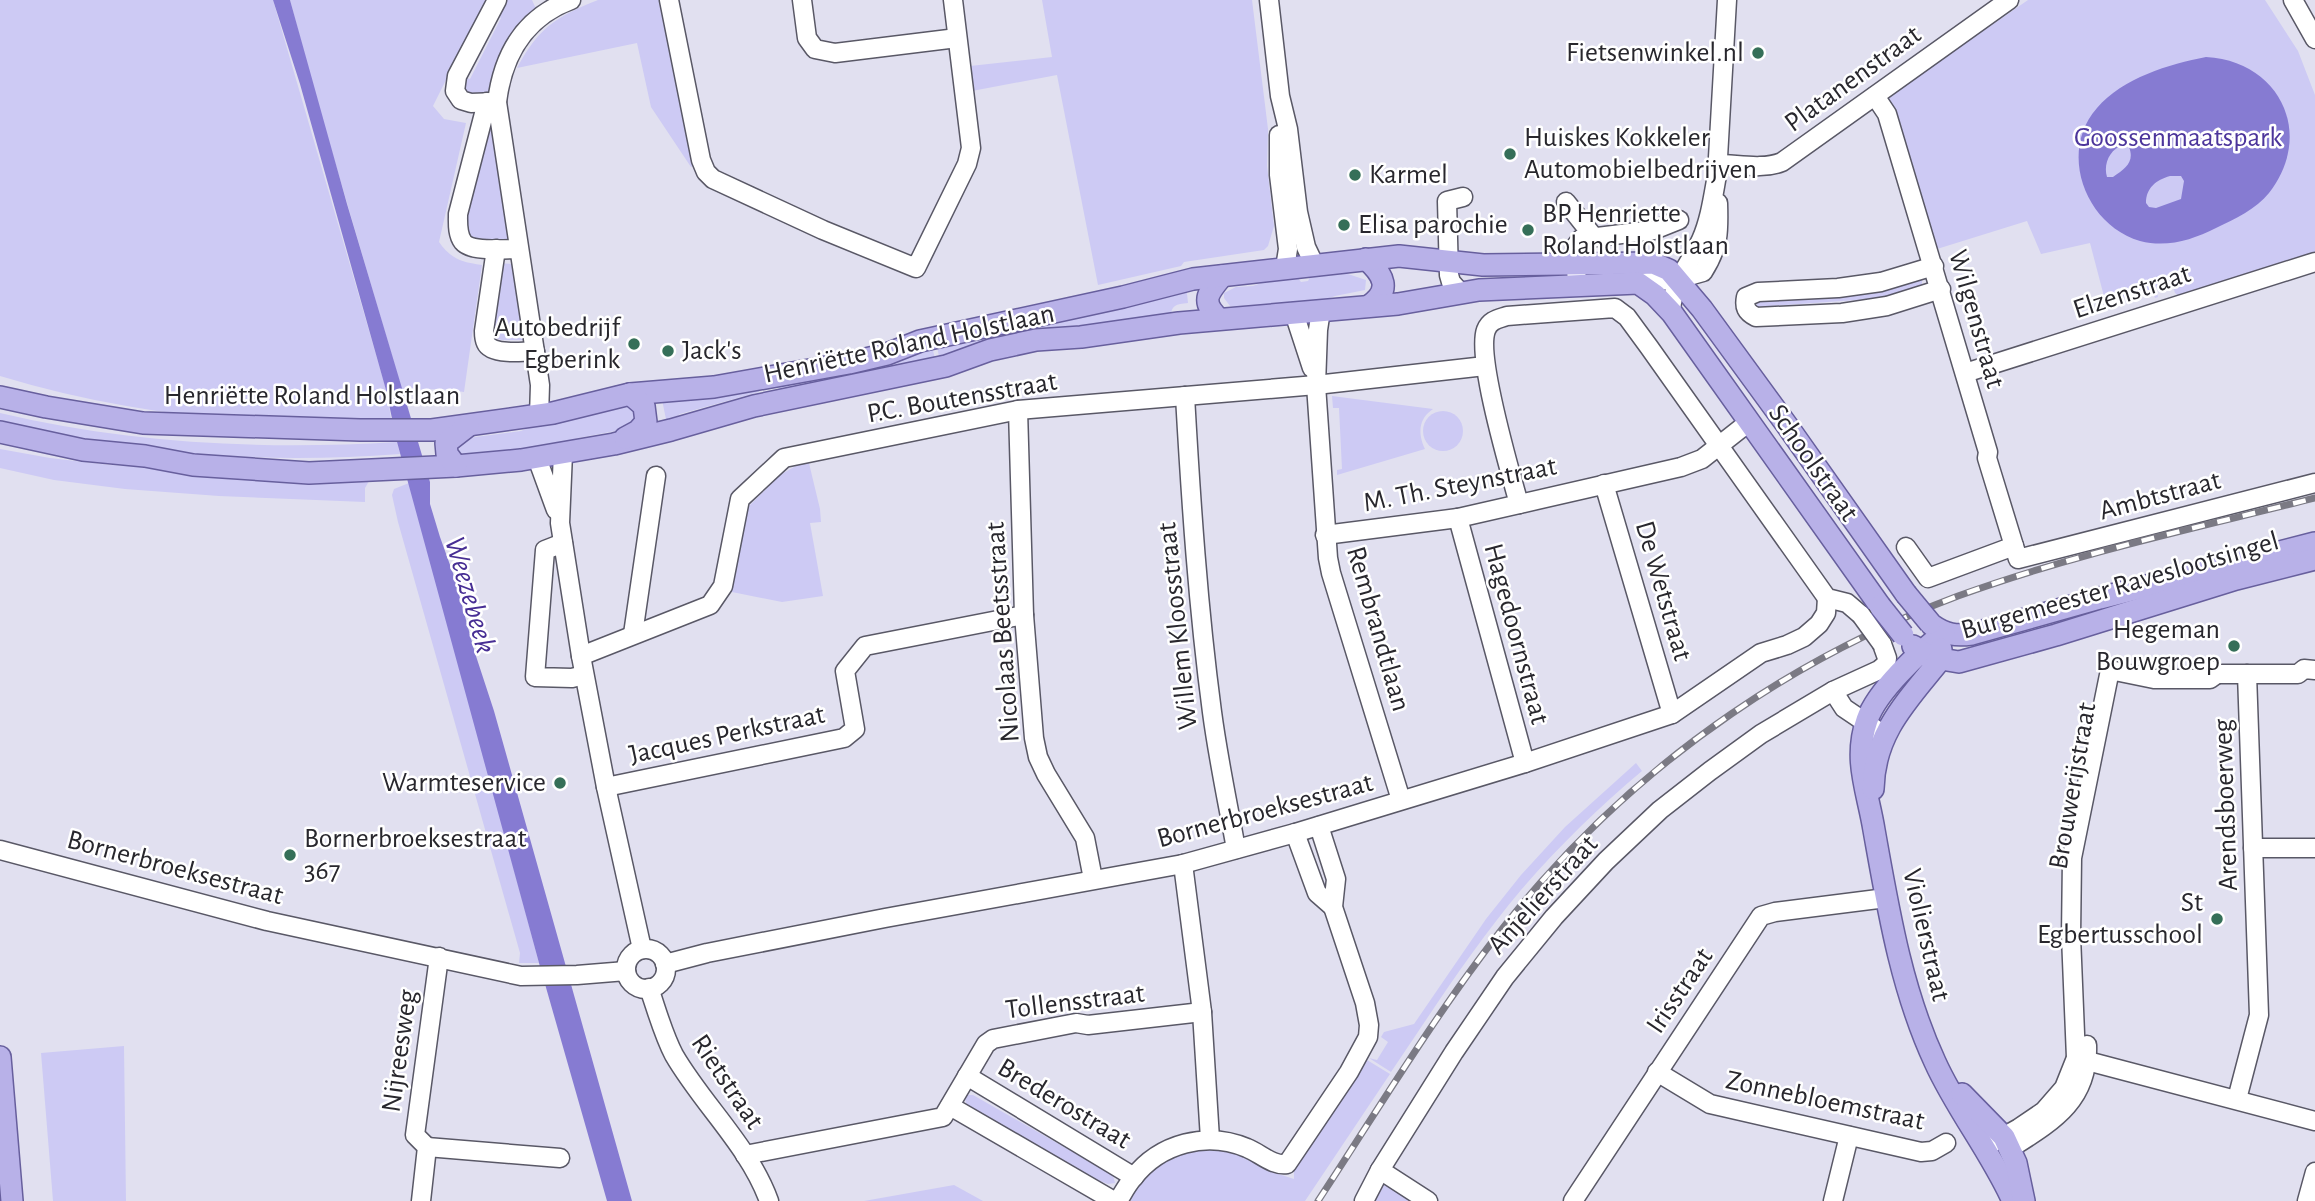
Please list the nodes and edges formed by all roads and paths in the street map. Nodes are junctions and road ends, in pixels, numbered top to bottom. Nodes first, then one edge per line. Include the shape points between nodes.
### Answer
1 (497, 0) edge
2 (572, 0) edge
3 (669, 0) edge
4 (802, 0) edge
5 (953, 0) edge
6 (1269, 0) edge
7 (1727, 0) edge
8 (2009, 0) edge
9 (2293, 0) edge
10 (550, 4) edge
11 (957, 37) junction
12 (2315, 39) edge
13 (1280, 96) junction
14 (1875, 96) junction
15 (492, 102) junction
16 (1717, 170) junction
17 (1463, 197) dead end
18 (1566, 202) dead end
19 (1679, 220) dead end
20 (1593, 236) junction
21 (496, 249) junction
22 (518, 249) junction
23 (1366, 259) junction
24 (1448, 262) junction
25 (1576, 262) junction
26 (2315, 262) edge
27 (1315, 265) junction
28 (1934, 266) junction
29 (1286, 268) junction
30 (1222, 276) junction
31 (1678, 279) junction
32 (1638, 283) junction
33 (1577, 285) junction
34 (1941, 289) junction
35 (1460, 292) junction
36 (1368, 306) junction
37 (1321, 310) junction
38 (1671, 311) junction
39 (1294, 313) junction
40 (1219, 319) junction
41 (1485, 366) junction
42 (537, 368) junction
43 (1965, 373) junction
44 (1316, 385) junction
45 (630, 394) junction
46 (1185, 396) junction
47 (0, 397) edge
48 (1018, 410) junction
49 (546, 415) junction
50 (1749, 422) junction
51 (468, 426) junction
52 (0, 432) edge
53 (614, 444) junction
54 (1720, 445) junction
55 (563, 453) junction
56 (537, 458) junction
57 (456, 466) junction
58 (656, 476) dead end
59 (2315, 483) edge
60 (1604, 484) junction
61 (1519, 504) junction
62 (1458, 518) junction
63 (560, 523) junction
64 (1325, 535) junction
65 (563, 543) junction
66 (2315, 543) edge
67 (1906, 547) dead end
68 (2016, 553) junction
69 (2315, 559) edge
70 (1827, 598) junction
71 (1870, 610) junction
72 (1024, 615) junction
73 (1937, 628) junction
74 (634, 634) junction
75 (1882, 644) joint
76 (1919, 652) junction
77 (581, 656) junction
78 (1940, 660) junction
79 (2306, 672) edge
80 (2247, 674) junction
81 (584, 675) junction
82 (2315, 680) edge
83 (1833, 691) junction
84 (1672, 714) junction
85 (1866, 722) junction
86 (1884, 735) junction
87 (1525, 763) junction
88 (606, 787) junction
89 (1401, 800) junction
90 (1872, 817) junction
91 (1319, 826) junction
92 (1295, 833) junction
93 (2253, 848) junction
94 (2315, 848) edge
95 (1236, 849) junction
96 (0, 850) edge
97 (1183, 864) junction
98 (1093, 879) junction
99 (1886, 898) junction
100 (1333, 907) junction
101 (642, 949) junction
102 (439, 957) junction
103 (665, 964) junction
104 (626, 971) junction
105 (649, 988) junction
106 (1202, 1012) junction
107 (0, 1056) edge
108 (2082, 1060) junction
109 (1657, 1072) junction
110 (967, 1076) junction
111 (2237, 1099) junction
112 (950, 1106) junction
113 (2315, 1121) edge
114 (1849, 1136) junction
115 (1210, 1139) junction
116 (1946, 1143) dead end
117 (428, 1147) junction
118 (1997, 1148) junction
119 (745, 1155) junction
120 (560, 1158) dead end
121 (1380, 1170) junction
122 (2315, 1172) edge
123 (1134, 1177) junction
124 (12, 1201) edge
125 (421, 1201) edge
126 (769, 1201) edge
127 (1116, 1201) edge
128 (1364, 1201) edge
129 (1428, 1201) edge
130 (1573, 1201) edge
131 (1833, 1201) edge
132 (2013, 1201) edge
133 (2024, 1201) edge
134 (2308, 1201) edge

1 - 15 street via 457,76 455,91 461,100 471,103
2 - 10 street
3 - 11 street via 706,172 823,230 916,268 971,148
4 - 11 street via 807,38 815,49 835,53
5 - 11 street
6 - 13 street
7 - 16 street
8 - 14 street, Platanenstraat
9 - 12 street
10 - 15 street via 510,53
13 - 27 street via 1298,212
13 - 29 street via 1279,175
14 - 16 street, Platanenstraat via 1782,162
14 - 28 street, Wilgenstraat via 1887,114
15 - 21 street via 458,214 458,230 470,247
15 - 22 street
16 - 31 street via 1702,239
17 - 24 street via 1447,201
18 - 20 street
19 - 20 street via 1654,230
20 - 25 street via 1581,239 1575,247
21 - 22 street
21 - 42 street via 485,343
22 - 42 street
23 - 24 main road, Henriëtte Roland Holstlaan via 1399,256
23 - 27 main road, Henriëtte Roland Holstlaan
23 - 36 main road via 1380,272 1383,286 1380,297
24 - 25 main road, Henriëtte Roland Holstlaan
24 - 35 street via 1451,282
25 - 31 main road, Henriëtte Roland Holstlaan via 1653,263
25 - 33 street
26 - 43 street, Elzenstraat
27 - 29 main road, Henriëtte Roland Holstlaan
28 - 34 street, Wilgenstraat
28 - 34 street via 1838,288 1758,292 1746,296 1746,309 1756,317 1842,313 1887,306
29 - 30 main road, Henriëtte Roland Holstlaan
30 - 40 main road via 1207,299 1210,311
30 - 45 main road, Henriëtte Roland Holstlaan via 920,341 887,354 808,371 714,387
31 - 32 street
31 - 38 street
31 - 73 main road, Schoolstraat, bridge via 1906,594
32 - 33 main road, Henriëtte Roland Holstlaan
32 - 38 main road
33 - 35 main road, Henriëtte Roland Holstlaan
34 - 43 street, Wilgenstraat
35 - 36 main road, Henriëtte Roland Holstlaan
36 - 37 main road, Henriëtte Roland Holstlaan
37 - 39 main road, Henriëtte Roland Holstlaan
37 - 44 street, Rembrandtlaan
38 - 50 main road, Schoolstraat
39 - 40 main road, Henriëtte Roland Holstlaan
39 - 44 street, Rembrandtlaan
40 - 53 main road, Henriëtte Roland Holstlaan via 1036,340 946,366 754,406
41 - 44 street, P.C. Boutensstraat
41 - 54 street via 1484,338 1490,323 1507,316 1618,310
41 - 61 street
42 - 49 street
43 - 68 street, Wilgenstraat
44 - 46 street, P.C. Boutensstraat
44 - 64 street, Rembrandtlaan
45 - 49 main road, Henriëtte Roland Holstlaan
45 - 53 main road via 644,406 646,422
46 - 48 street, P.C. Boutensstraat
46 - 95 street, Willem Kloosstraat via 1203,643
47 - 51 main road, Henriëtte Roland Holstlaan via 144,423 390,430
48 - 72 street, Nicolaas Beetsstraat
48 - 74 street, P.C. Boutensstraat via 784,458 740,499 723,586 709,605
49 - 51 main road, Henriëtte Roland Holstlaan
50 - 54 street, M. Th. Steynstraat
50 - 71 main road, Schoolstraat
51 - 57 main road via 446,443
52 - 57 main road, Henriëtte Roland Holstlaan via 83,450 193,465 309,473
53 - 55 main road, Henriëtte Roland Holstlaan
54 - 60 street, M. Th. Steynstraat via 1692,463
54 - 70 street
55 - 56 main road, Henriëtte Roland Holstlaan
55 - 63 street
56 - 57 main road, Henriëtte Roland Holstlaan
56 - 63 street
58 - 74 street
59 - 68 street, Ambtstraat
60 - 61 street, M. Th. Steynstraat
60 - 84 street, De Wetstraat
61 - 62 street, M. Th. Steynstraat
62 - 64 street, M. Th. Steynstraat
62 - 87 street, Hagedoornstraat
63 - 65 street
64 - 89 street, Rembrandtlaan via 1331,573
65 - 77 street
65 - 81 street via 545,550 535,677
66 - 73 main road, Burgemeester Raveslootsingel via 1972,634 1959,636
67 - 68 street, Ambtstraat via 1928,578
69 - 78 main road, Burgemeester Raveslootsingel via 1959,662
70 - 71 street, Schoolstraat
70 - 84 street, Bornerbroeksestraat via 1826,613 1804,636 1761,653
71 - 75 street, Schoolstraat, bridge
71 - 76 main road, Schoolstraat, bridge
72 - 88 street, Jacques Perkstraat via 865,646 845,671 855,729 844,738
72 - 98 street, Nicolaas Beetsstraat via 1038,757 1085,838
73 - 76 main road, Violierstraat
73 - 78 main road, Violierstraat
74 - 77 street, P.C. Boutensstraat
75 - 83 street, Anjelierstraat via 1886,664
76 - 78 main road, Schoolstraat
76 - 85 main road, Violierstraat via 1872,708
77 - 81 street
78 - 86 main road, Violierstraat
79 - 80 street
79 - 82 street via 2305,680
80 - 93 street, Arendsboerweg
80 - 108 street, Brouwerijstraat via 2154,679 2122,672 2072,858 2071,936
81 - 88 street
83 - 85 street via 1844,708
83 - 121 street, Anjelierstraat via 1761,734 1660,810 1571,898 1505,977
84 - 87 street, Bornerbroeksestraat
85 - 86 street
85 - 90 main road, Violierstraat via 1860,749
86 - 90 main road, Violierstraat via 1873,780
87 - 89 street, Bornerbroeksestraat
88 - 101 street
89 - 91 street, Bornerbroeksestraat
90 - 99 main road, Violierstraat
91 - 92 street, Bornerbroeksestraat
91 - 100 street via 1336,879
92 - 95 street, Bornerbroeksestraat
92 - 100 street via 1317,893
93 - 94 street
93 - 111 street, Arendsboerweg via 2259,1015
95 - 97 street, Bornerbroeksestraat
96 - 102 street, Bornerbroeksestraat via 267,921
97 - 98 street, Bornerbroeksestraat
97 - 106 street
98 - 103 street, Bornerbroeksestraat
99 - 109 street, Irisstraat via 1761,916
99 - 118 main road, Violierstraat via 1917,1018 1936,1064
100 - 115 street via 1365,1003 1368,1037 1287,1164 1225,1140
101 - 103 street via 657,952
101 - 104 street via 629,957
102 - 104 street, Bornerbroeksestraat via 533,977
102 - 117 street, Nijreesweg via 415,1135
103 - 105 street via 662,980
104 - 105 street via 634,985
105 - 119 street, Rietstraat via 675,1056
106 - 110 street, Tollensstraat via 1076,1023 993,1039
106 - 115 street
107 - 124 main road
108 - 111 street
108 - 118 street, Brouwerijstraat via 2080,1086 2064,1110 2038,1130
109 - 114 street, Zonnebloemstraat via 1710,1104
109 - 130 street, Irisstraat
110 - 112 street, Tollensstraat
110 - 123 street, Brederostraat
111 - 113 street
112 - 119 street via 943,1117
112 - 127 street, Brederostraat
114 - 116 street, Zonnebloemstraat via 1921,1152
114 - 131 street
115 - 123 street via 1175,1146
117 - 120 street, Nijreesweg
117 - 125 street, Nijreesweg
118 - 132 main road, Violierstraat
118 - 133 main road, Violierstraat via 2016,1163
119 - 126 street, Rietstraat
121 - 128 street, Anjelierstraat
121 - 129 street
122 - 134 street
123 - 127 street

